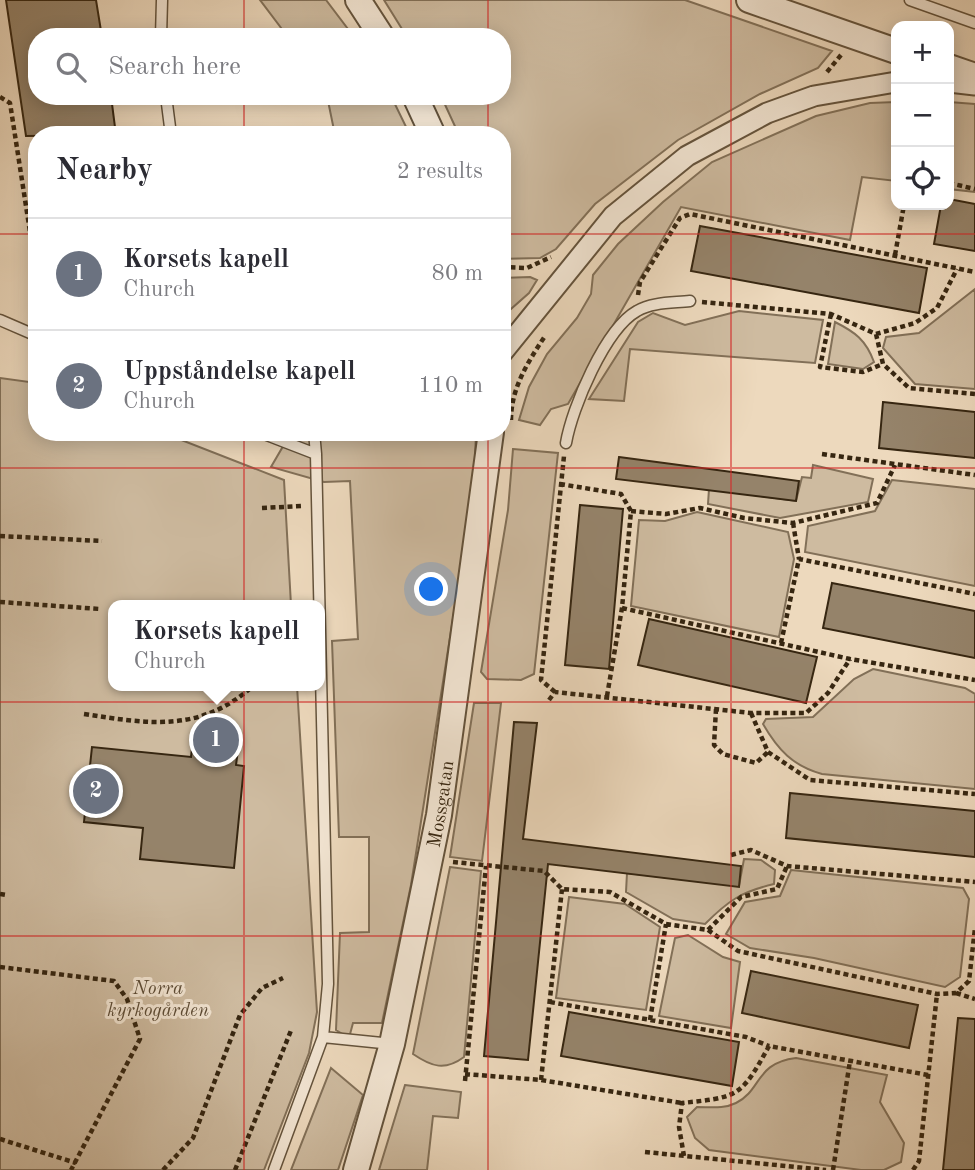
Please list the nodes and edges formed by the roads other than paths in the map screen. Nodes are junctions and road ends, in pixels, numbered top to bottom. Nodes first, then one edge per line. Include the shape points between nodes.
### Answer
1 (162, 0) edge
2 (358, 0) edge
3 (749, 0) edge
4 (910, 0) edge
5 (975, 23) edge
6 (161, 28) edge
7 (376, 28) edge
8 (891, 49) edge
9 (954, 69) edge
10 (975, 76) edge
11 (891, 83) edge
12 (954, 83) edge
13 (975, 85) edge
14 (167, 105) edge
15 (419, 105) edge
16 (170, 126) edge
17 (429, 126) edge
18 (690, 301) road end
19 (0, 320) edge
20 (28, 332) edge
21 (511, 342) edge
22 (283, 441) edge
23 (315, 441) edge
24 (490, 441) edge
25 (566, 443) road end
26 (316, 454) junction
27 (320, 600) edge
28 (322, 691) edge
29 (323, 1037) junction
30 (392, 1044) junction
31 (274, 1170) edge
32 (356, 1170) edge

1 - 6 lane
2 - 7 street
3 - 8 street
4 - 5 lane
9 - 10 street
11 - 21 street via 814,96 767,113 687,156 613,216
12 - 13 street
14 - 16 lane
15 - 17 street
18 - 25 lane via 636,311 607,346 578,400
19 - 20 lane
22 - 26 lane
23 - 26 lane
24 - 30 street, Mossgatan via 439,815
26 - 27 lane
28 - 29 lane via 328,984
29 - 30 lane
29 - 31 lane
30 - 32 street, Mossgatan

